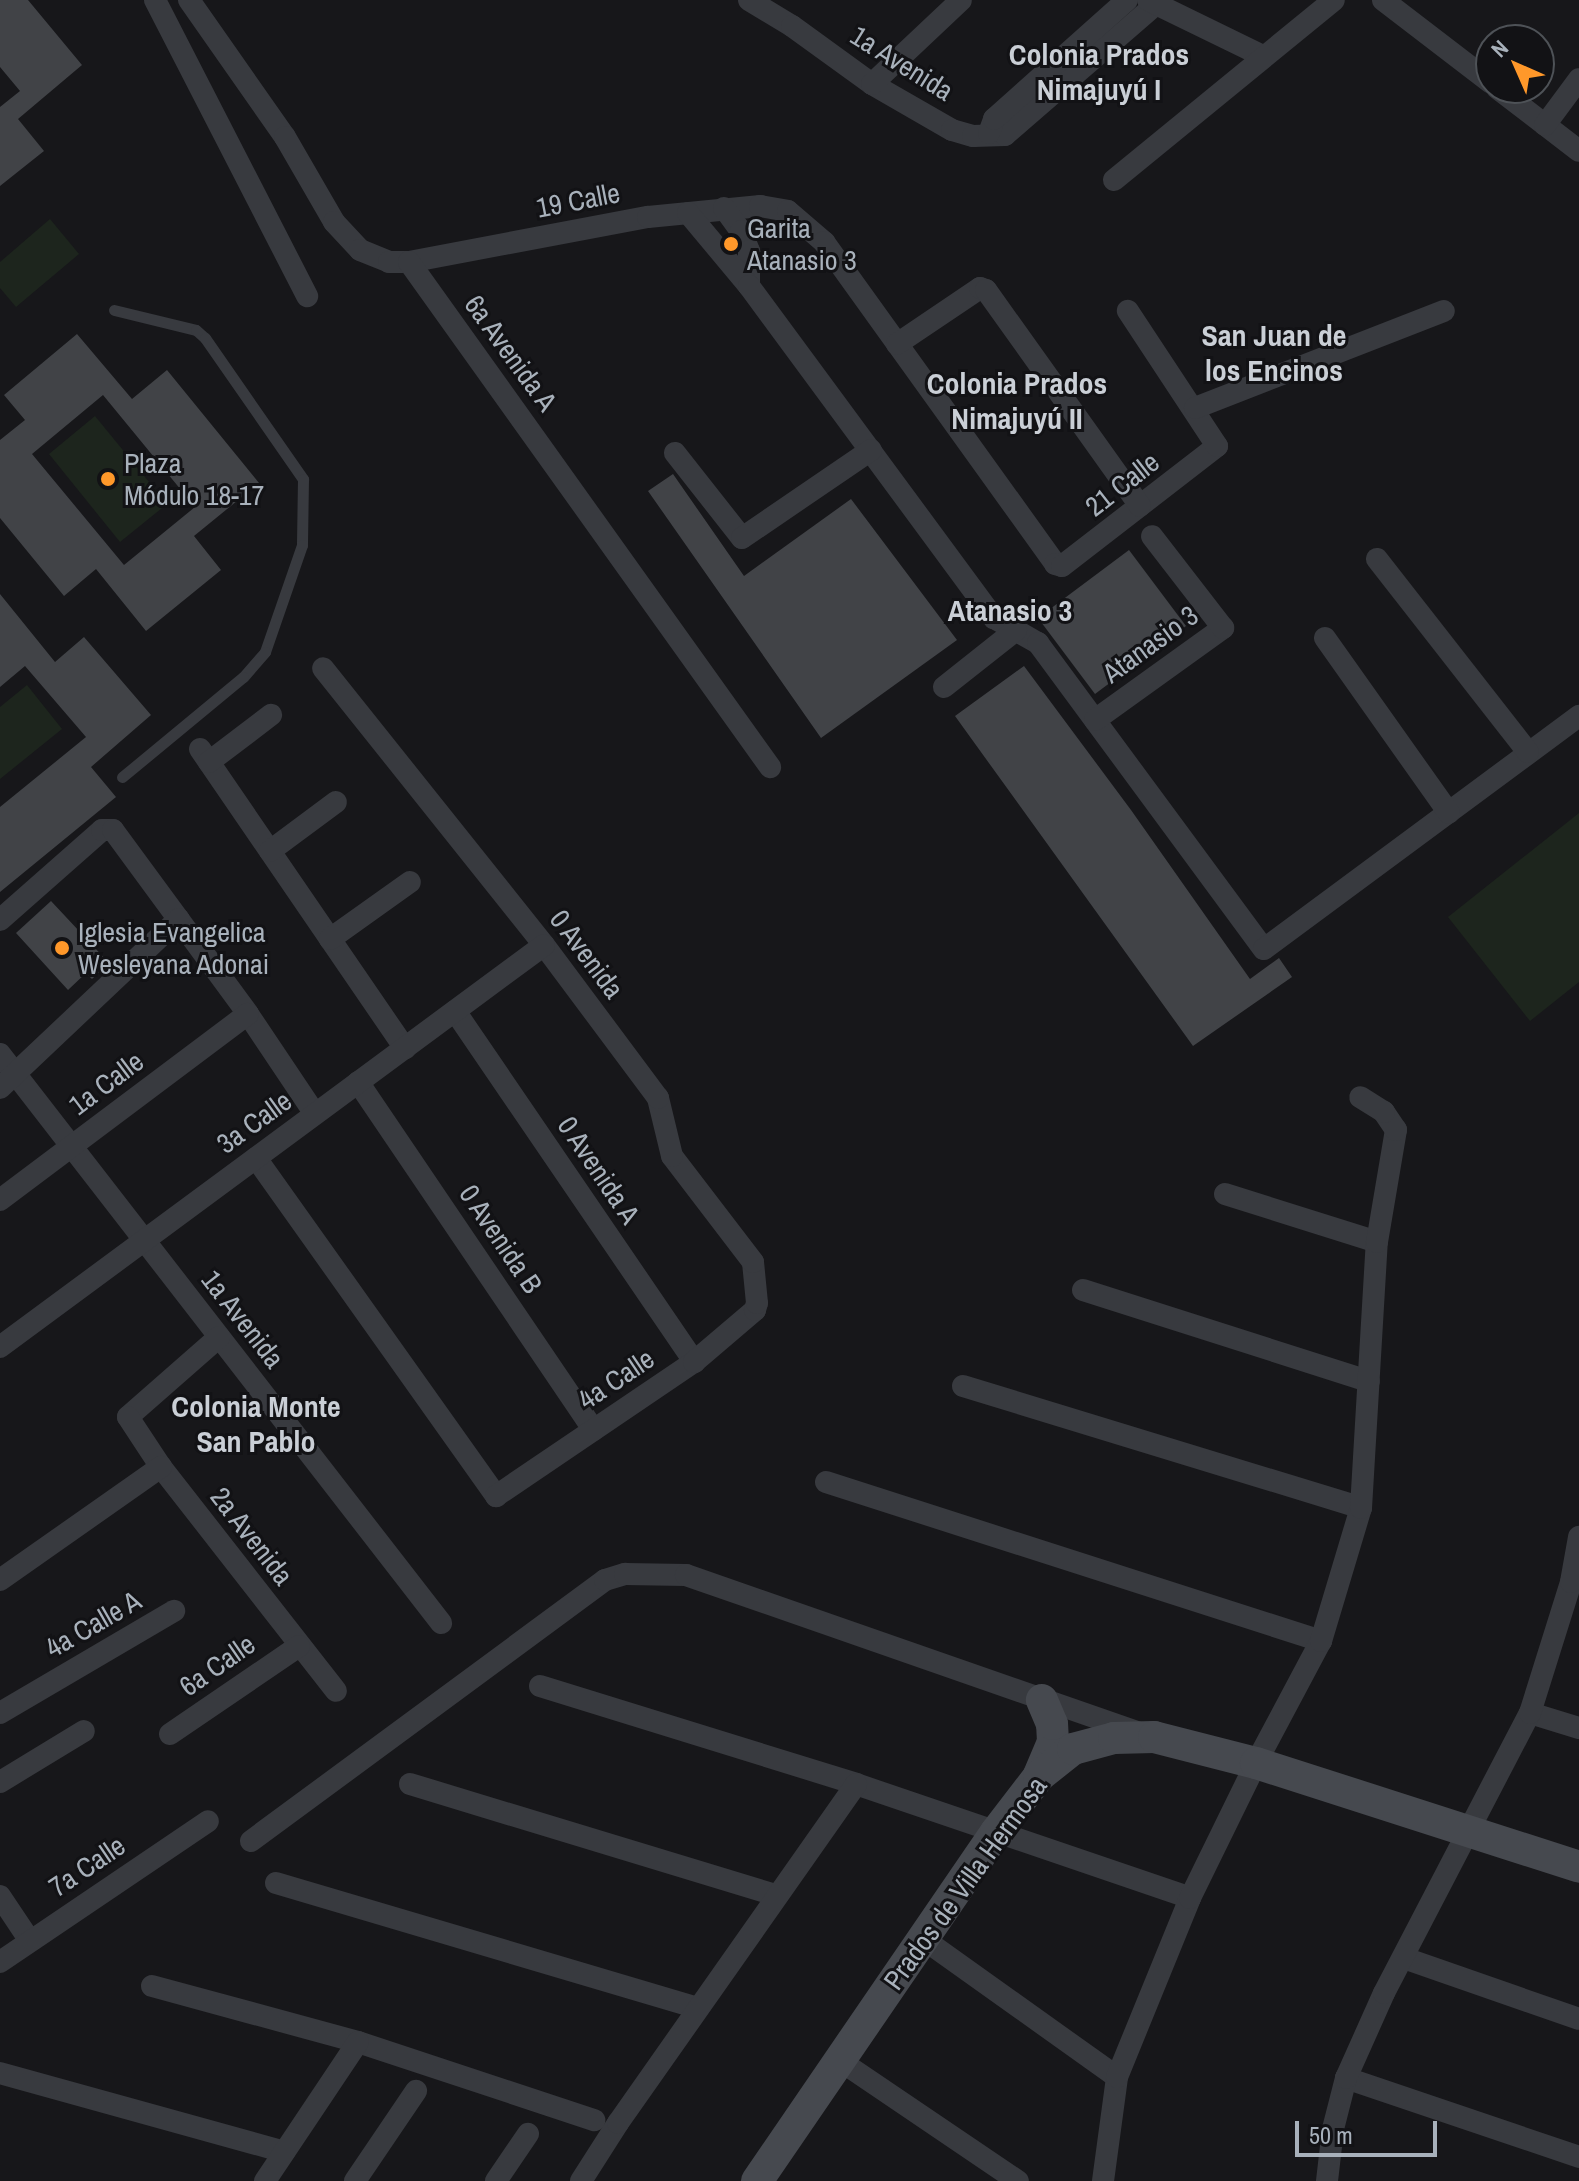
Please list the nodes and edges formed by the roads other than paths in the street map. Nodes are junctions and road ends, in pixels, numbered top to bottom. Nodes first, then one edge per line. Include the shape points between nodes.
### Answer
1 (155, 0) edge
2 (189, 0) edge
3 (749, 0) edge
4 (1127, 0) edge
5 (1334, 0) edge
6 (1383, 0) edge
7 (1152, 2) edge
8 (950, 4) edge
9 (1263, 56) junction
10 (1475, 71) edge
11 (1579, 79) edge
12 (872, 84) junction
13 (1518, 104) edge
14 (1545, 125) junction
15 (989, 133) junction
16 (1579, 151) edge
17 (1114, 180) dead end
18 (724, 208) junction
19 (688, 213) junction
20 (409, 262) junction
21 (749, 286) junction
22 (307, 296) dead end
23 (114, 310) dead end
24 (1128, 311) dead end
25 (1444, 311) dead end
26 (897, 344) junction
27 (1195, 408) junction
28 (871, 450) junction
29 (675, 453) dead end
30 (1140, 506) junction
31 (1152, 536) dead end
32 (1377, 559) dead end
33 (1016, 630) junction
34 (1325, 638) dead end
35 (323, 668) dead end
36 (944, 687) dead end
37 (271, 715) dead end
38 (1579, 716) edge
39 (1095, 720) junction
40 (1528, 752) junction
41 (770, 767) dead end
42 (122, 777) dead end
43 (336, 802) dead end
44 (1449, 813) junction
45 (270, 851) junction
46 (410, 882) dead end
47 (179, 919) junction
48 (0, 920) edge
49 (330, 939) junction
50 (544, 945) junction
51 (455, 1011) junction
52 (248, 1014) junction
53 (405, 1048) junction
54 (0, 1054) edge
55 (8, 1081) edge
56 (358, 1082) junction
57 (1360, 1097) dead end
58 (315, 1114) junction
59 (71, 1146) junction
60 (256, 1158) junction
61 (1225, 1194) dead end
62 (0, 1200) edge
63 (144, 1240) junction
64 (1377, 1242) junction
65 (1083, 1290) dead end
66 (758, 1298) joint
67 (219, 1337) junction
68 (0, 1347) edge
69 (694, 1362) junction
70 (1369, 1381) junction
71 (963, 1386) dead end
72 (594, 1430) junction
73 (161, 1467) junction
74 (826, 1482) dead end
75 (1361, 1508) junction
76 (1579, 1537) edge
77 (0, 1580) edge
78 (1575, 1583) edge
79 (174, 1611) dead end
80 (441, 1623) dead end
81 (1321, 1641) junction
82 (299, 1646) junction
83 (540, 1686) dead end
84 (336, 1691) dead end
85 (1042, 1700) junction
86 (0, 1713) edge
87 (1530, 1713) junction
88 (1579, 1728) edge
89 (84, 1731) dead end
90 (170, 1734) dead end
91 (1154, 1737) junction
92 (1256, 1763) junction
93 (1039, 1776) junction
94 (1, 1779) edge
95 (410, 1784) dead end
96 (856, 1784) junction
97 (208, 1821) dead end
98 (996, 1832) junction
99 (1465, 1832) junction
100 (251, 1841) dead end
101 (1579, 1867) edge
102 (276, 1883) dead end
103 (776, 1895) junction
104 (0, 1896) edge
105 (1190, 1898) junction
106 (922, 1938) junction
107 (30, 1941) junction
108 (1404, 1958) junction
109 (0, 1962) edge
110 (152, 1986) dead end
111 (698, 2008) junction
112 (1579, 2019) edge
113 (358, 2042) junction
114 (839, 2060) junction
115 (0, 2073) edge
116 (1117, 2077) junction
117 (1346, 2078) junction
118 (416, 2091) dead end
119 (594, 2120) dead end
120 (528, 2134) dead end
121 (284, 2152) junction
122 (1579, 2157) edge
123 (766, 2178) edge
124 (265, 2181) edge
125 (355, 2181) edge
126 (496, 2181) edge
127 (581, 2181) edge
128 (1018, 2181) edge
129 (1103, 2181) edge
130 (1327, 2181) edge

1 - 22 street
2 - 20 street via 285,137 334,222 360,250 389,262
3 - 12 street, 1a Avenida
4 - 15 street via 994,119
5 - 9 street
6 - 10 street
7 - 9 street
7 - 15 street via 1005,135
8 - 12 street
9 - 17 street
11 - 14 street
12 - 15 street, 1a Avenida via 952,130 973,136
13 - 14 street
14 - 16 street
18 - 19 street, 19 Calle
18 - 21 street via 749,251
18 - 26 street, 19 Calle via 788,211 824,242
19 - 20 street, 19 Calle
19 - 21 street
20 - 41 street, 6a Avenida A
21 - 28 street
23 - 42 lane via 196,330 205,338 303,479 302,545 265,652 243,677
24 - 27 street
25 - 27 street
26 - 30 street via 980,288 986,290
26 - 30 street, 21 Calle via 1055,564 1070,563
27 - 30 street, 21 Calle via 1217,441 1214,452
28 - 29 street via 742,538
28 - 33 street via 994,618
31 - 39 street, Atanasio 3 via 1223,628
32 - 40 street
33 - 36 street
33 - 39 street via 1038,643
34 - 44 street
35 - 50 street, 0 Avenida
37 - 45 street via 205,756
38 - 40 street
39 - 44 street via 1264,949
40 - 44 street
43 - 45 street
45 - 49 street
46 - 49 street
47 - 48 street via 113,830 102,830
47 - 52 street
47 - 55 street
49 - 53 street
50 - 51 street, 3a Calle
50 - 66 street, 0 Avenida via 658,1098 672,1156 753,1262
51 - 53 street, 3a Calle
51 - 69 street, 0 Avenida A
52 - 58 street
52 - 59 street, 1a Calle
53 - 56 street, 3a Calle
54 - 55 street
55 - 59 street
56 - 58 street, 3a Calle
56 - 72 street, 0 Avenida B
57 - 64 street via 1384,1112 1396,1130
58 - 60 street, 3a Calle
59 - 62 street, 1a Calle
59 - 63 street
60 - 63 street, 3a Calle
60 - 72 street, 4a Calle via 496,1496
61 - 64 street
63 - 67 street, 1a Avenida
63 - 68 street, 3a Calle
64 - 70 street
65 - 70 street
66 - 69 street, 4a Calle via 755,1310
67 - 73 street, 2a Avenida via 129,1413
67 - 80 street, 1a Avenida
69 - 72 street, 4a Calle
70 - 75 street
71 - 75 street
73 - 77 street
73 - 82 street, 2a Avenida
74 - 81 street
75 - 81 street
76 - 78 street
78 - 87 street
79 - 86 street, 4a Calle A
81 - 92 street
82 - 84 street, 2a Avenida
82 - 90 street, 6a Calle
83 - 96 street
85 - 91 street
85 - 93 main road via 1053,1742
85 - 100 street via 686,1575 625,1574 605,1580
87 - 88 street
87 - 99 street
89 - 94 street
91 - 92 main road, Prados de Villa Hermosa
91 - 93 main road, Prados de Villa Hermosa via 1095,1741 1073,1749
92 - 99 main road, Prados de Villa Hermosa
92 - 105 street
93 - 98 main road, Prados de Villa Hermosa
95 - 103 street
96 - 98 street
96 - 103 street
97 - 107 street, 7a Calle
98 - 105 street
98 - 106 main road, Prados de Villa Hermosa
99 - 101 main road, Prados de Villa Hermosa
99 - 108 street
102 - 111 street
103 - 111 street
104 - 107 street
105 - 116 street
106 - 114 main road, Prados de Villa Hermosa
106 - 116 street
107 - 109 street, 7a Calle
108 - 112 street
108 - 117 street
110 - 113 street
111 - 127 street
113 - 119 street
113 - 121 street
114 - 123 main road, Prados de Villa Hermosa
114 - 128 street
115 - 121 street
116 - 129 street
117 - 122 street
117 - 130 street
118 - 125 street
120 - 126 street
121 - 124 street

